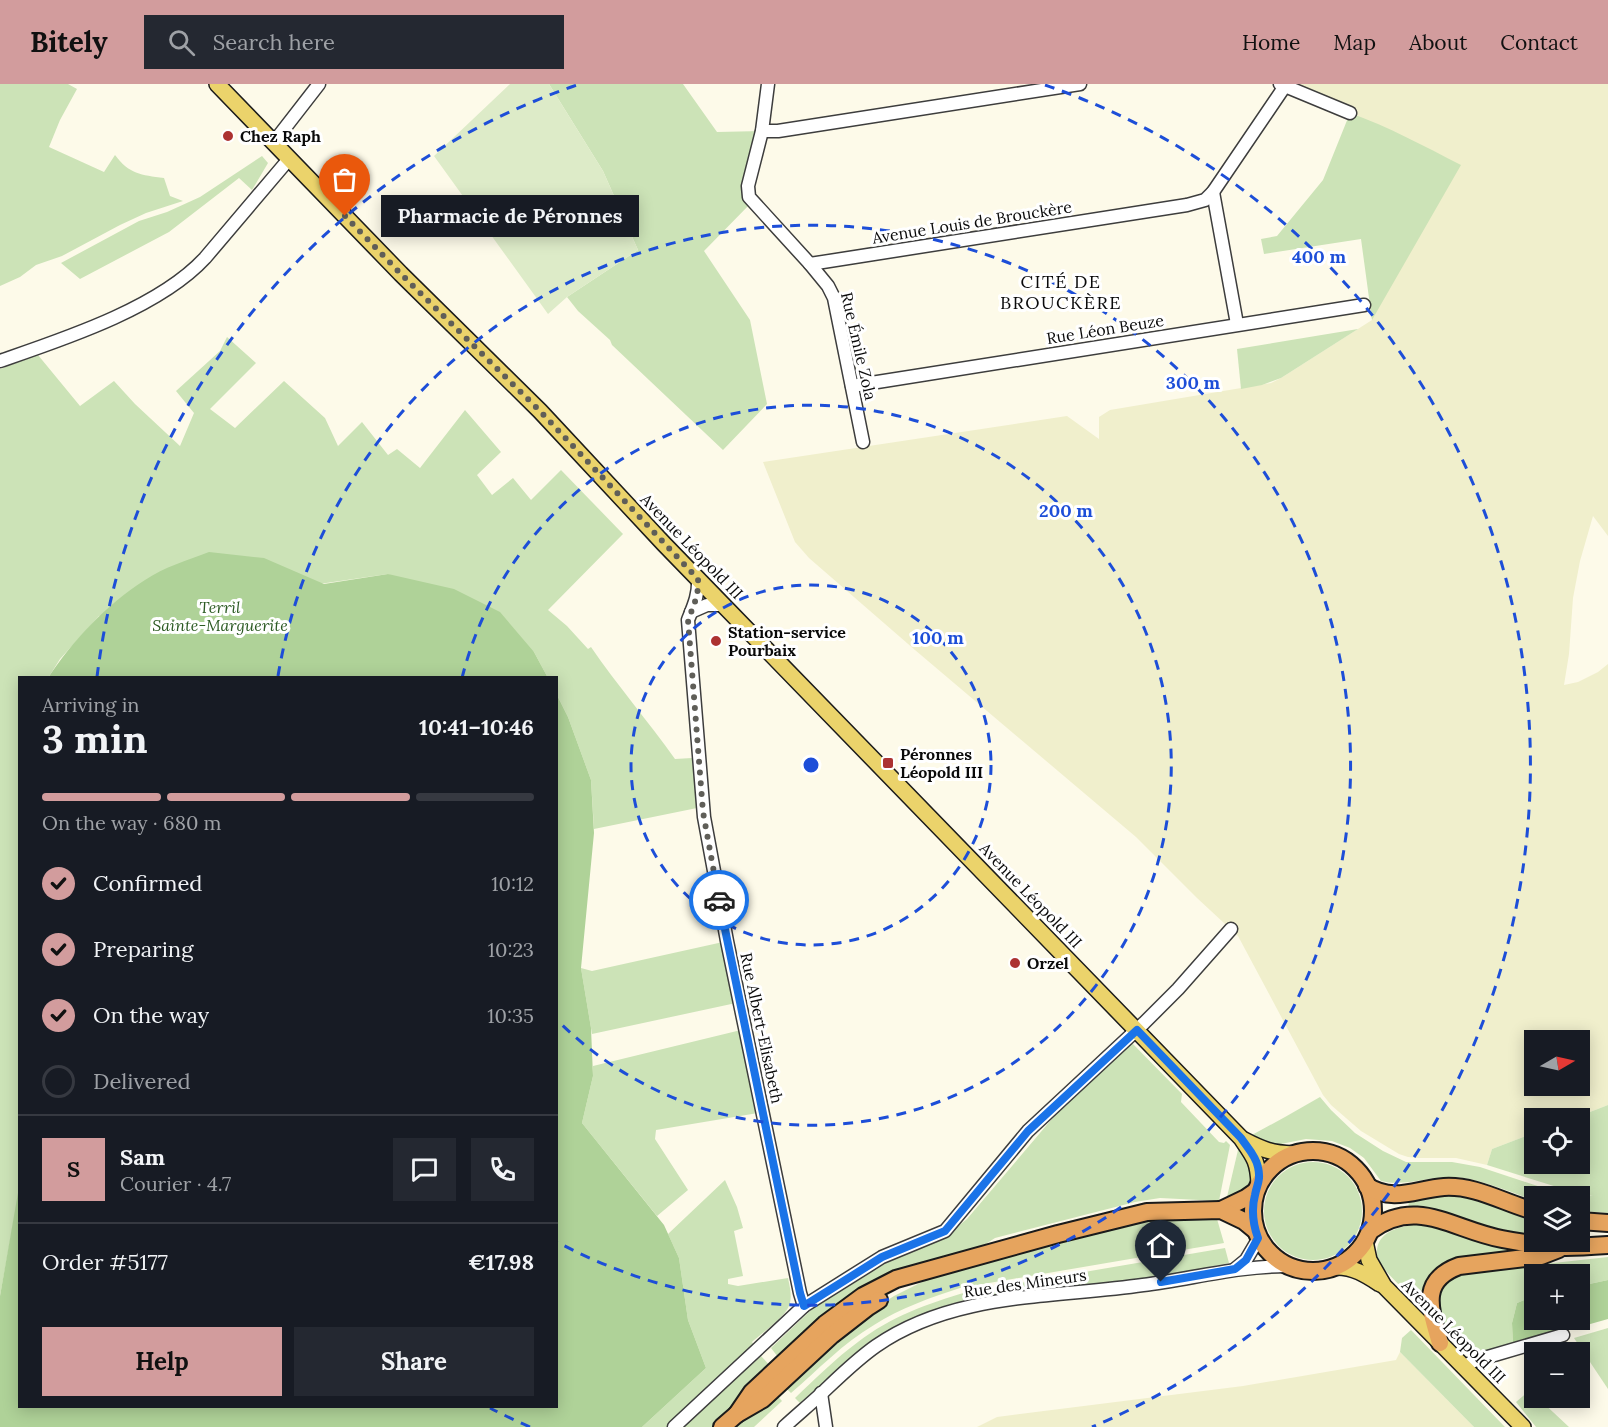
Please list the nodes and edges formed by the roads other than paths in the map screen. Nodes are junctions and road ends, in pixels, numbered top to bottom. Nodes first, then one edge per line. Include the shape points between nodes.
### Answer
1 (217, 84) edge
2 (319, 84) edge
3 (768, 84) edge
4 (1080, 84) edge
5 (1282, 85) edge
6 (1350, 113) dead end
7 (762, 131) junction
8 (274, 142) junction
9 (290, 159) junction
10 (1213, 192) junction
11 (810, 264) junction
12 (1364, 305) dead end
13 (1237, 324) junction
14 (0, 361) edge
15 (852, 386) junction
16 (863, 442) dead end
17 (698, 579) junction
18 (723, 605) junction
19 (691, 612) junction
20 (1231, 929) dead end
21 (1137, 1030) junction
22 (1241, 1138) junction
23 (1293, 1154) junction
24 (1367, 1186) junction
25 (1258, 1187) junction
26 (1524, 1209) edge
27 (1221, 1210) junction
28 (1590, 1222) edge
29 (1608, 1223) edge
30 (1257, 1234) junction
31 (1367, 1236) junction
32 (1524, 1243) edge
33 (1608, 1245) edge
34 (1590, 1246) edge
35 (1552, 1252) edge
36 (1287, 1266) junction
37 (1337, 1267) junction
38 (1235, 1269) junction
39 (1384, 1286) junction
40 (804, 1306) junction
41 (1563, 1335) dead end
42 (1440, 1343) junction
43 (1463, 1367) junction
44 (821, 1394) junction
45 (674, 1427) edge
46 (722, 1427) edge
47 (784, 1427) edge
48 (826, 1427) edge
49 (1523, 1427) edge

1 - 8 main road, Avenue Léopold III
2 - 8 street
3 - 7 street
4 - 7 street
5 - 6 street
5 - 10 street, Avenue Louis de Brouckère
7 - 11 street via 748,186 749,197
8 - 9 main road, Avenue Léopold III
9 - 14 street via 194,271 178,283 120,315
9 - 17 main road, Avenue Léopold III via 540,411
10 - 11 street, Avenue Louis de Brouckère via 1205,200 1187,205
10 - 13 street
11 - 15 street, Rue Émile Zola via 834,298
12 - 13 street, Rue Léon Beuze
13 - 15 street, Rue Léon Beuze
15 - 16 street, Rue Émile Zola
17 - 18 main road, Avenue Léopold III
17 - 19 street, Rue Albert-Elisabeth
18 - 19 street via 706,604
18 - 21 main road, Avenue Léopold III
19 - 40 street, Rue Albert-Elisabeth via 688,620 704,817
20 - 21 street
21 - 22 main road, Avenue Léopold III
21 - 40 street via 1028,1131 945,1231 882,1257
22 - 23 main road, Avenue Léopold III via 1263,1150
22 - 25 main road, Avenue Léopold III via 1255,1158
23 - 24 highway via 1328,1153 1357,1171
23 - 25 highway via 1271,1168
24 - 26 highway via 1396,1195 1458,1187
24 - 31 highway via 1373,1216
25 - 27 highway via 1246,1198
25 - 30 highway via 1252,1213
27 - 30 highway via 1244,1221
27 - 46 highway via 1147,1212 935,1269 868,1307 769,1394
28 - 29 highway
30 - 36 highway via 1270,1254
30 - 38 street via 1246,1260
31 - 32 highway via 1381,1222 1415,1214
31 - 37 highway via 1357,1252
31 - 39 main road, Avenue Léopold III via 1369,1260
33 - 34 highway
35 - 42 highway via 1459,1266 1438,1279 1430,1307
36 - 37 highway via 1311,1272
36 - 38 street, Rue des Mineurs
37 - 39 main road, Avenue Léopold III via 1361,1272
38 - 44 street, Rue des Mineurs via 952,1310 877,1346
39 - 42 main road, Avenue Léopold III
40 - 45 street
41 - 43 street
42 - 43 main road, Avenue Léopold III
43 - 49 main road, Avenue Léopold III
44 - 47 street, Rue des Mineurs
44 - 48 street

